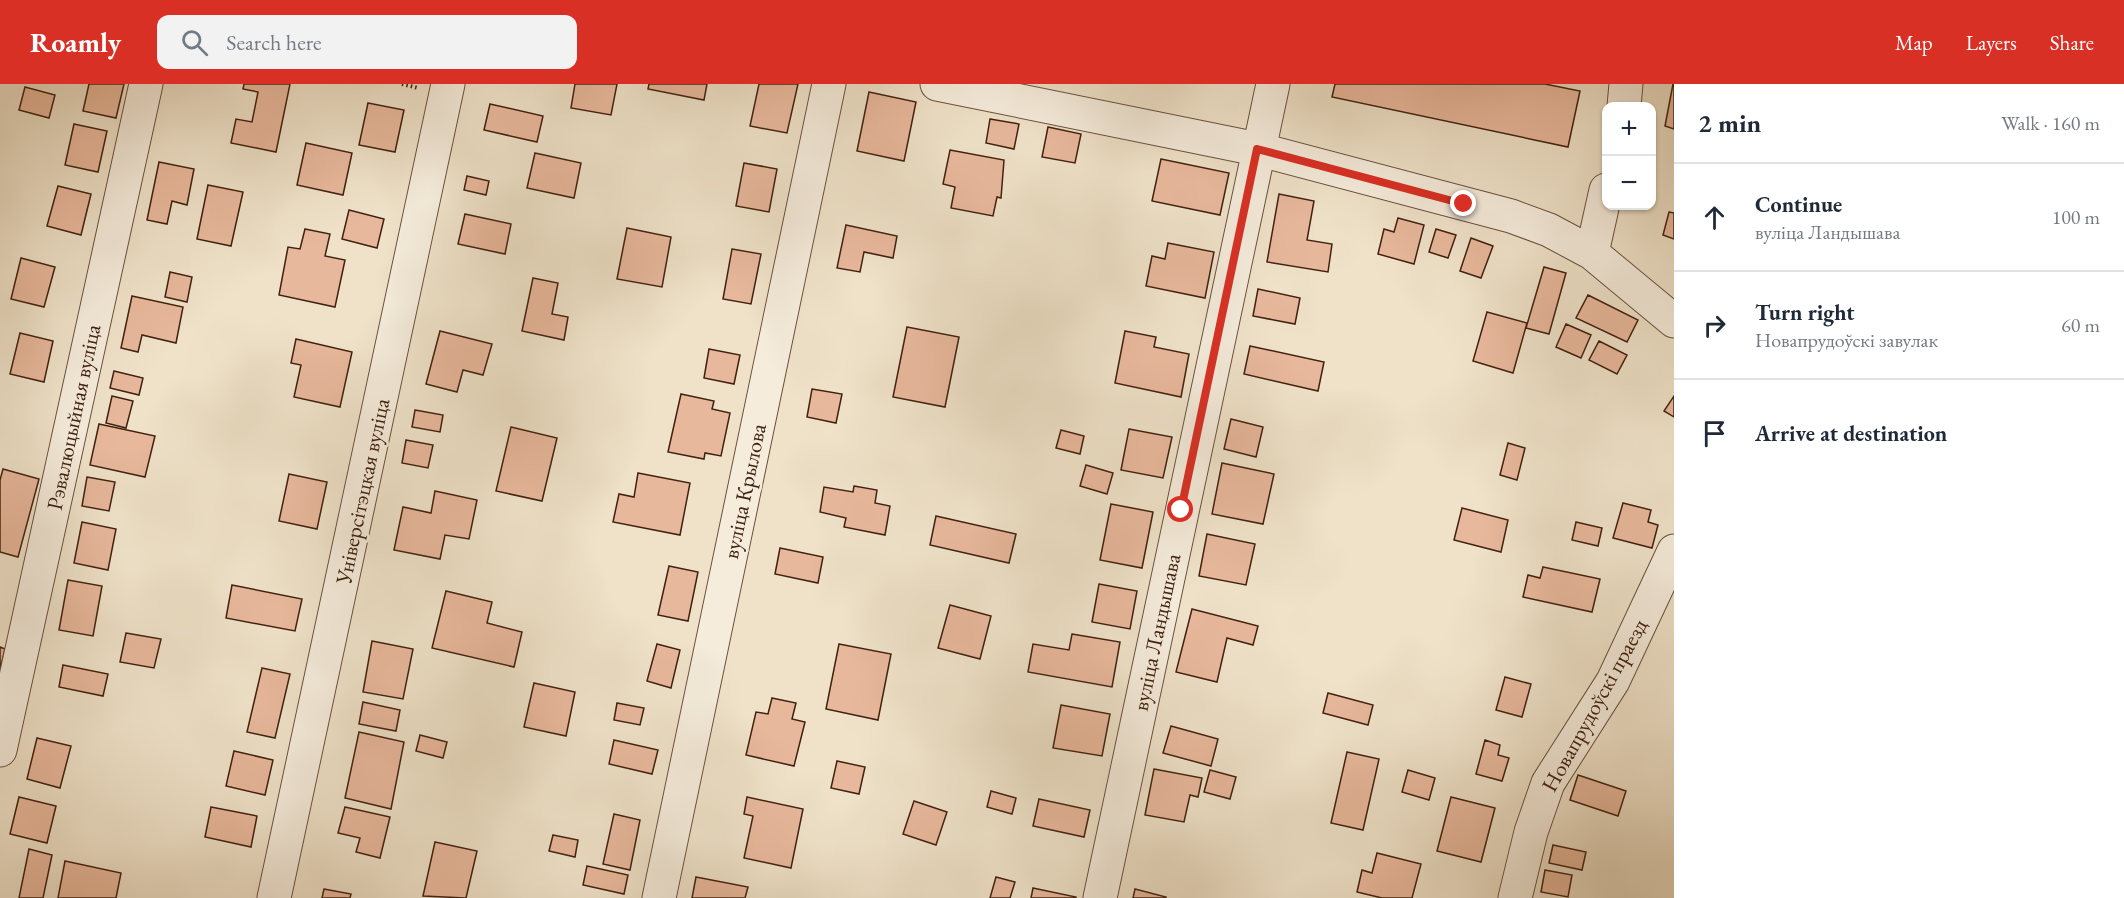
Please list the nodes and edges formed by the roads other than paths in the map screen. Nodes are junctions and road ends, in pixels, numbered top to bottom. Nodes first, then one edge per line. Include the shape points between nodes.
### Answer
1 (146, 84) edge
2 (448, 84) edge
3 (829, 84) edge
4 (936, 84) edge
5 (1273, 84) edge
6 (1626, 84) edge
7 (1624, 102) edge
8 (1257, 149) junction
9 (1602, 208) edge
10 (1592, 253) junction
11 (1674, 321) edge
12 (1674, 551) edge
13 (0, 750) edge
14 (274, 898) edge
15 (659, 898) edge
16 (1100, 898) edge
17 (1515, 898) edge

1 - 13 street, Рэвалюцыйная вуліца
2 - 14 street, Універсітэцкая вуліца
3 - 15 street, вуліца Крылова
4 - 8 street
5 - 8 street, вуліца Ландышава
6 - 7 street
8 - 10 street via 1511,216 1549,230
8 - 16 street, вуліца Ландышава
9 - 10 street
10 - 11 street
12 - 17 street, Новапрудоўскі праезд via 1613,681 1548,783

